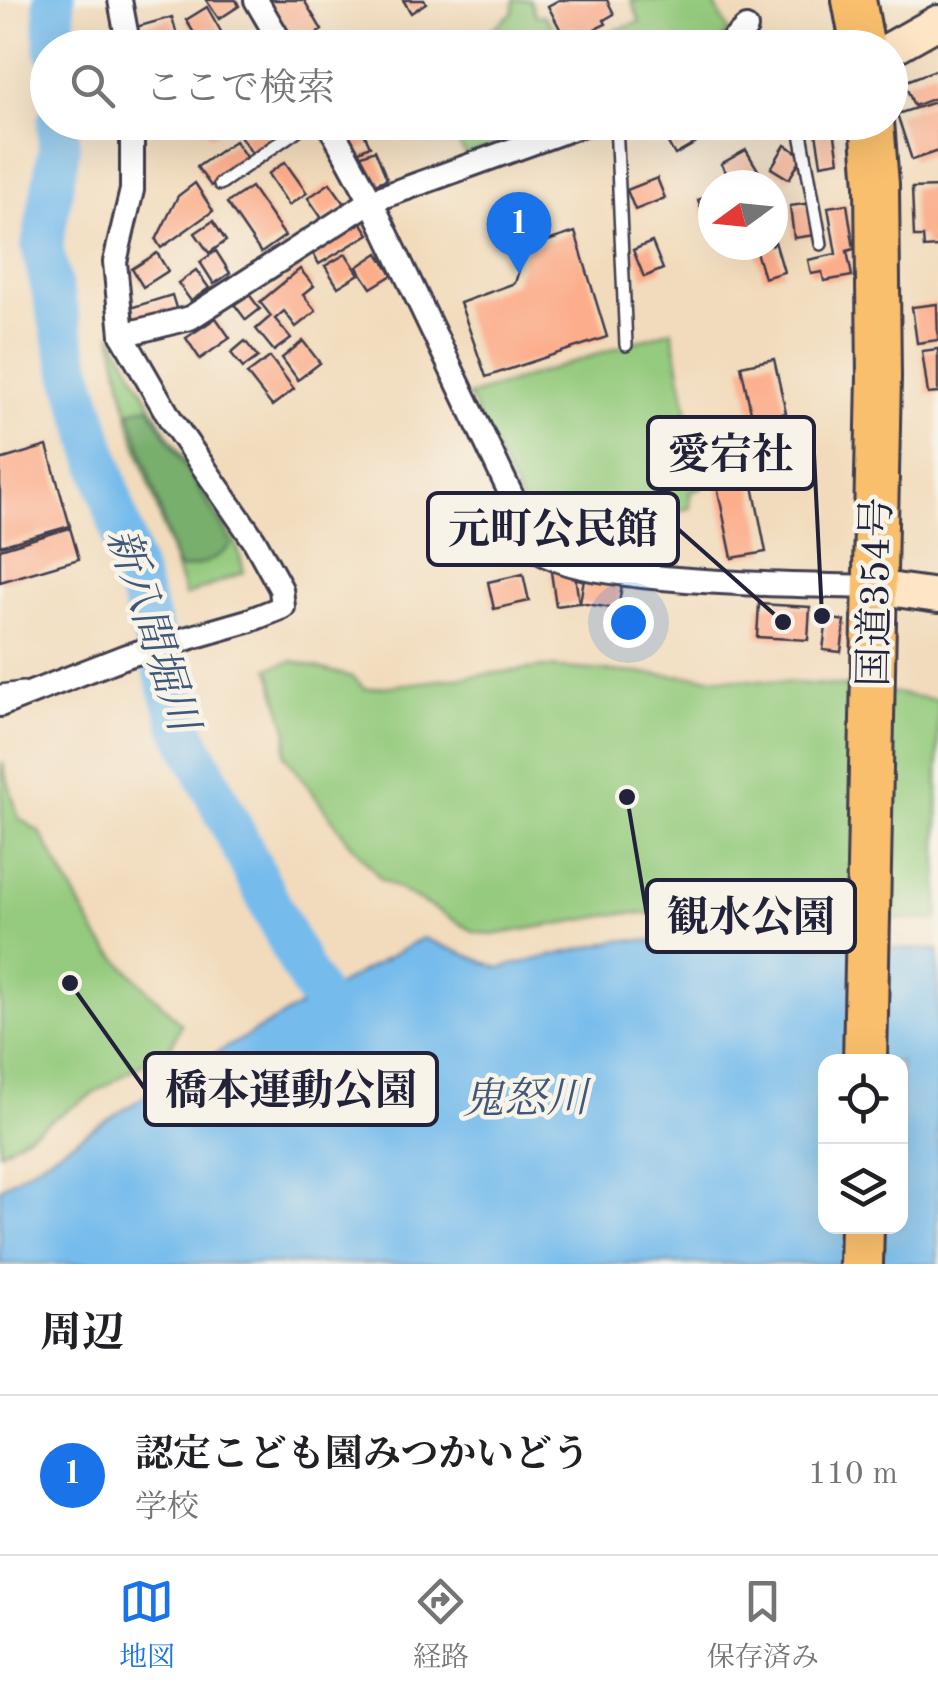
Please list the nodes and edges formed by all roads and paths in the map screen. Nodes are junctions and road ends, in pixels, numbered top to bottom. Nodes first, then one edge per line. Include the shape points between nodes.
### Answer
1 (120, 0) edge
2 (256, 0) edge
3 (854, 0) edge
4 (932, 0) edge
5 (938, 14) edge
6 (938, 22) edge
7 (126, 30) edge
8 (274, 30) edge
9 (860, 30) edge
10 (908, 38) edge
11 (132, 140) edge
12 (283, 140) edge
13 (338, 140) edge
14 (540, 140) edge
15 (617, 140) edge
16 (802, 140) edge
17 (873, 140) edge
18 (220, 184) dead end
19 (371, 201) junction
20 (822, 244) dead end
21 (122, 336) junction
22 (626, 345) dead end
23 (874, 588) junction
24 (938, 596) edge
25 (57, 684) junction
26 (0, 691) edge
27 (0, 704) edge
28 (865, 1054) edge
29 (862, 1234) edge
30 (861, 1264) edge

1 - 7 street
2 - 8 street
3 - 9 highway
4 - 5 street
6 - 10 street
11 - 21 street via 132,190 115,262
12 - 18 lane
13 - 19 street
14 - 19 street
15 - 22 lane
16 - 20 lane
17 - 23 highway, 国道354号 via 879,377
19 - 21 street via 190,318
19 - 23 street via 538,551 580,568 668,578
21 - 25 street via 254,540 281,589 283,607
23 - 24 street
23 - 28 highway, 国道354号
25 - 26 lane
25 - 27 street
29 - 30 highway

